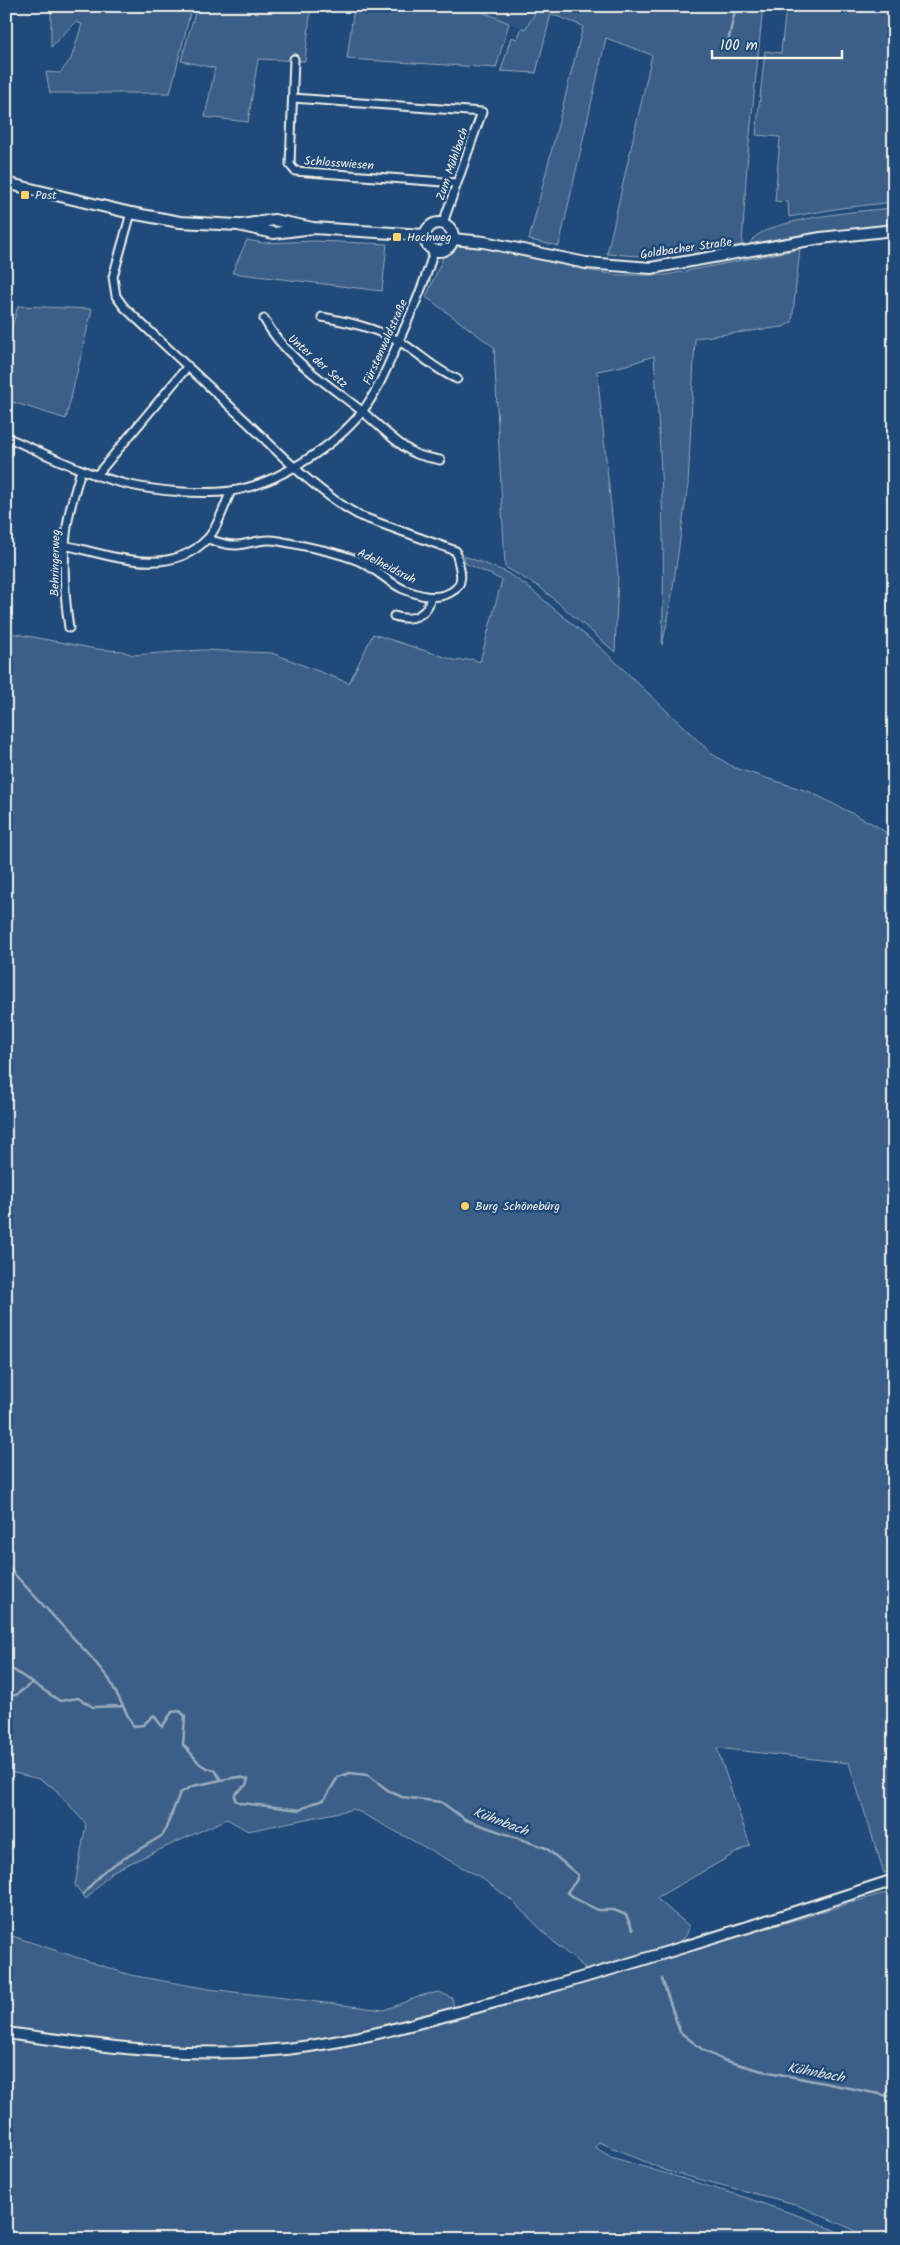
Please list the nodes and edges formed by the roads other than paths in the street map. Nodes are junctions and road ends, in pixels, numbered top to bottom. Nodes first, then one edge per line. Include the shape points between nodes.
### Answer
1 (294, 59) dead end
2 (293, 98) junction
3 (6, 183) edge
4 (457, 183) junction
5 (131, 213) junction
6 (443, 223) junction
7 (894, 230) edge
8 (424, 235) junction
9 (453, 239) junction
10 (434, 250) junction
11 (322, 317) dead end
12 (264, 319) dead end
13 (399, 341) junction
14 (188, 366) junction
15 (457, 379) dead end
16 (362, 412) junction
17 (6, 437) edge
18 (440, 460) dead end
19 (293, 466) junction
20 (80, 470) junction
21 (96, 476) junction
22 (231, 491) junction
23 (208, 539) junction
24 (64, 545) junction
25 (431, 597) junction
26 (394, 616) dead end
27 (69, 628) dead end
28 (894, 1880) edge
29 (6, 2033) edge

1 - 2 street, Schlosswiesen
2 - 4 street, Schlosswiesen via 290,165 295,171
2 - 4 street, Zum Mühlbach via 482,112
3 - 5 street
4 - 6 street, Zum Mühlbach
5 - 8 street via 180,222 238,225 274,233 313,228
5 - 14 street via 113,277 116,296
6 - 8 street via 431,225
6 - 9 street via 450,228
7 - 9 street, Goldbacher Straße via 821,238 651,268 586,263 484,242
8 - 10 street via 428,247
9 - 10 street via 446,249
10 - 13 street, Fürstenwaldstraße via 428,273
11 - 13 street via 364,326
12 - 16 street, Unter der Setz via 274,337 320,380
13 - 15 street via 444,374
13 - 16 street, Fürstenwaldstraße via 383,378
14 - 19 street
14 - 21 street
16 - 18 street, Unter der Setz via 416,454
16 - 19 street, Fürstenwaldstraße via 344,432
17 - 20 street, Fürstenwaldstraße
19 - 22 street, Fürstenwaldstraße via 270,478
19 - 25 street via 360,516 456,551 462,575 459,584 452,592
20 - 21 street, Fürstenwaldstraße
20 - 24 street, Behringerweg
21 - 22 street, Fürstenwaldstraße via 156,490
22 - 23 street
23 - 24 street via 184,557 147,562
23 - 25 street, Adelheidsruh via 232,545 267,539 310,548 360,562 400,587
24 - 27 street, Behringerweg via 64,590
25 - 26 street via 424,613 416,618
28 - 29 street via 568,1982 420,2024 310,2046 261,2052 139,2051

